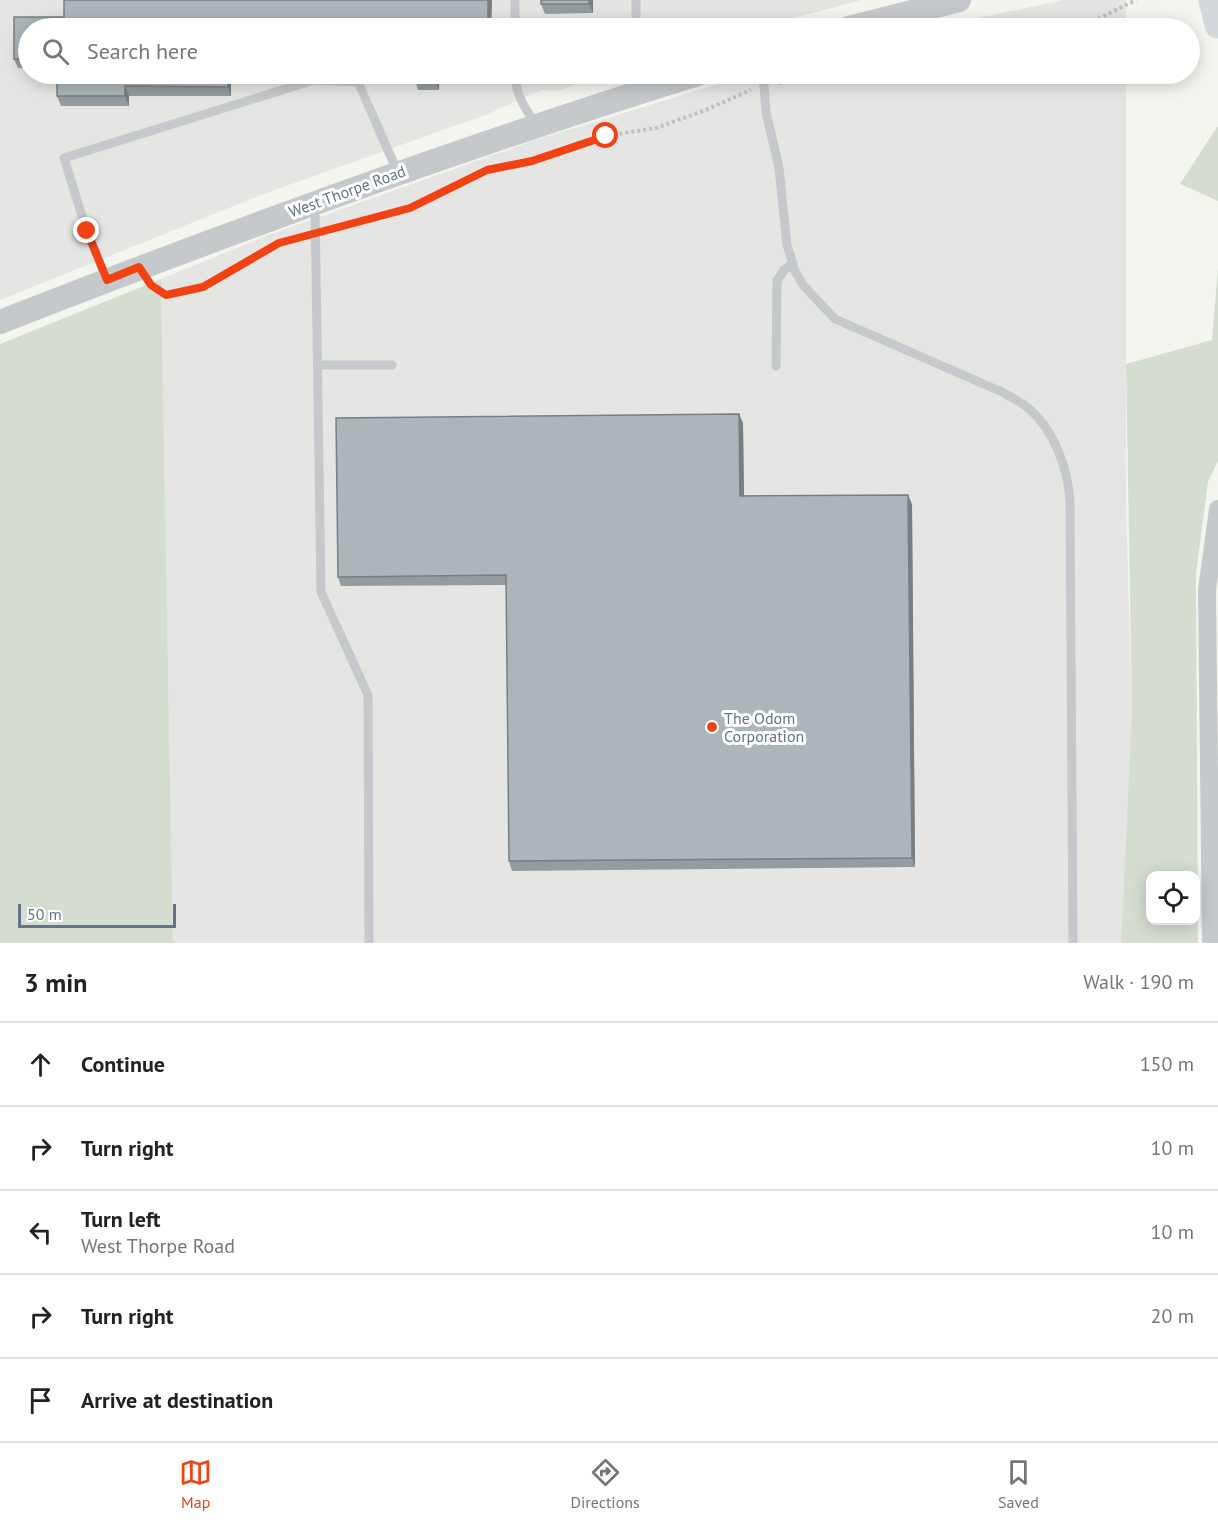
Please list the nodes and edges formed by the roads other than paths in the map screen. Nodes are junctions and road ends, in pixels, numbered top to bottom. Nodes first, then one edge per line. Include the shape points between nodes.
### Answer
1 (515, 0) edge
2 (636, 0) edge
3 (959, 0) edge
4 (1212, 0) edge
5 (515, 18) edge
6 (636, 18) edge
7 (888, 18) edge
8 (1218, 25) edge
9 (301, 84) edge
10 (359, 84) edge
11 (516, 84) edge
12 (649, 84) edge
13 (764, 84) edge
14 (536, 124) junction
15 (398, 173) junction
16 (315, 203) junction
17 (793, 263) junction
18 (107, 280) junction
19 (0, 322) edge
20 (318, 365) junction
21 (392, 365) dead end
22 (776, 366) dead end
23 (1218, 509) edge
24 (369, 943) edge
25 (1073, 943) edge
26 (1211, 943) edge

1 - 5 lane
2 - 6 lane
3 - 7 street
4 - 8 main road
9 - 18 lane via 64,158
10 - 15 lane
11 - 14 lane via 523,106
12 - 14 street, West Thorpe Road
13 - 17 lane via 779,168 787,245
14 - 15 street, West Thorpe Road
15 - 16 street, West Thorpe Road
16 - 18 street, West Thorpe Road
16 - 20 lane
17 - 22 lane via 777,281
17 - 25 lane via 803,285 835,319 1002,392 1027,407 1056,445 1070,489
18 - 19 street, West Thorpe Road
20 - 21 lane
20 - 24 lane via 321,592 368,695
23 - 26 street via 1207,590

